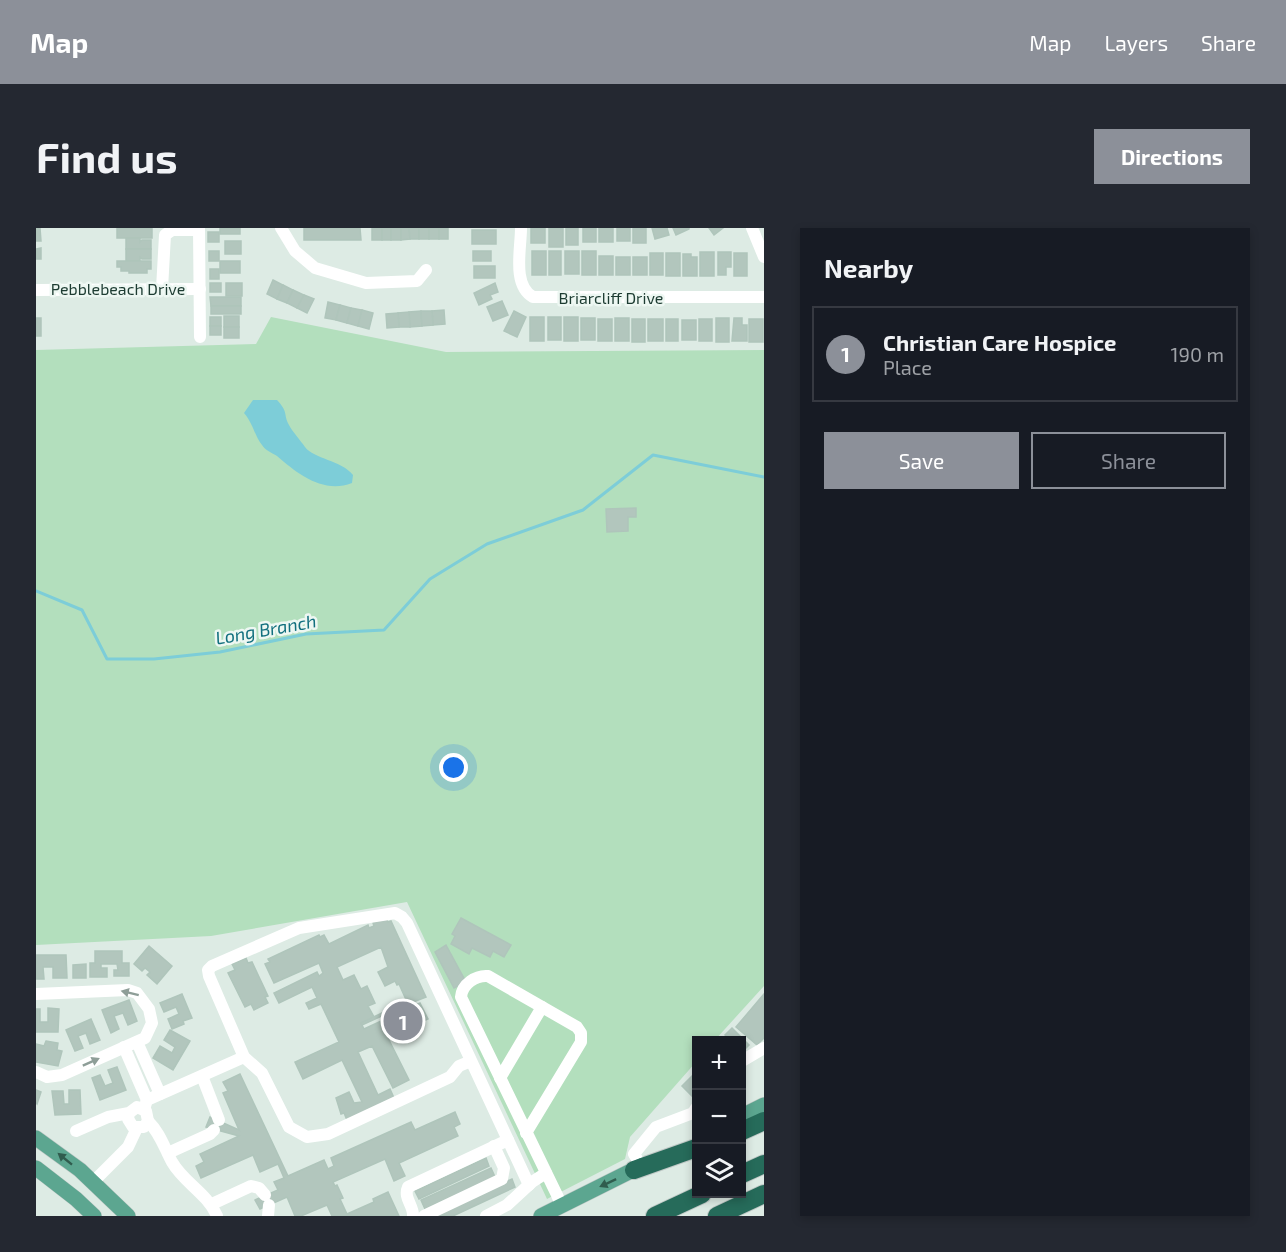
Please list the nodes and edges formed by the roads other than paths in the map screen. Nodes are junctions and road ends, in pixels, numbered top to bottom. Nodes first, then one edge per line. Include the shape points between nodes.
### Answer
1 (281, 228) edge
2 (521, 228) edge
3 (752, 228) edge
4 (199, 229) edge
5 (764, 257) edge
6 (426, 270) dead end
7 (36, 276) edge
8 (162, 289) junction
9 (200, 289) junction
10 (39, 290) edge
11 (764, 297) edge
12 (200, 337) dead end
13 (36, 994) edge
14 (542, 1007) junction
15 (141, 1040) junction
16 (124, 1047) junction
17 (764, 1048) edge
18 (244, 1056) junction
19 (746, 1058) edge
20 (471, 1061) junction
21 (36, 1072) edge
22 (202, 1076) junction
23 (500, 1078) junction
24 (160, 1094) junction
25 (146, 1104) junction
26 (764, 1105) edge
27 (129, 1113) junction
28 (692, 1113) edge
29 (746, 1114) edge
30 (148, 1121) junction
31 (764, 1121) edge
32 (137, 1128) junction
33 (746, 1129) edge
34 (76, 1131) dead end
35 (526, 1132) junction
36 (36, 1138) edge
37 (508, 1140) junction
38 (692, 1140) edge
39 (494, 1146) junction
40 (692, 1149) edge
41 (168, 1153) junction
42 (764, 1164) edge
43 (36, 1168) edge
44 (638, 1168) junction
45 (746, 1172) edge
46 (546, 1173) junction
47 (93, 1182) junction
48 (529, 1185) junction
49 (764, 1194) edge
50 (693, 1198) edge
51 (76, 1199) junction
52 (268, 1205) edge
53 (561, 1205) junction
54 (215, 1210) edge
55 (94, 1216) edge
56 (128, 1216) edge
57 (413, 1216) edge
58 (424, 1216) edge
59 (486, 1216) edge
60 (541, 1216) edge
61 (655, 1216) edge
62 (717, 1216) edge

1 - 6 street via 295,251 315,268 366,283 417,281
2 - 11 street, Briarcliff Drive via 520,281 533,297
3 - 5 street
4 - 8 street via 172,230 165,236
4 - 9 street
7 - 10 street
8 - 9 street, Pebblebeach Drive
8 - 10 street, Pebblebeach Drive
9 - 12 street
15 -> 13 street via 152,1023 149,1009 137,993 128,990
14 - 23 street
14 - 23 street via 488,976 465,985 461,991
14 - 35 street via 577,1027 581,1042
15 - 16 street
15 - 24 street
21 -> 16 street via 47,1077 62,1075
16 - 25 street
17 - 19 street
18 - 20 street via 262,1073 289,1127 306,1137 328,1134 450,1077 459,1066
18 - 20 street via 209,976 212,966 298,928 395,913 407,922
18 - 22 street
20 - 37 street
22 - 24 street
22 - 41 street via 216,1125 210,1134
23 - 35 street
24 - 25 street
25 - 27 street
25 - 30 street
26 - 29 main road
27 - 32 street via 129,1122
27 - 34 street
28 - 44 street via 656,1127 634,1154
30 - 32 street
30 - 41 street
31 - 33 highway
32 - 47 street via 128,1147
35 - 46 street
47 -> 36 main road
37 - 39 street
37 - 48 street
38 - 44 main road
39 - 57 street via 408,1187 406,1194
39 - 58 street via 504,1168 502,1179
40 - 44 highway
41 - 54 street
42 - 45 highway
43 - 51 main road
44 -> 53 main road
46 - 48 street
46 - 53 street
47 - 51 main road
47 - 56 main road
48 - 59 street via 507,1205
49 - 62 highway
50 - 61 highway
51 - 55 main road
52 - 54 street via 259,1188 251,1186
53 - 60 main road

